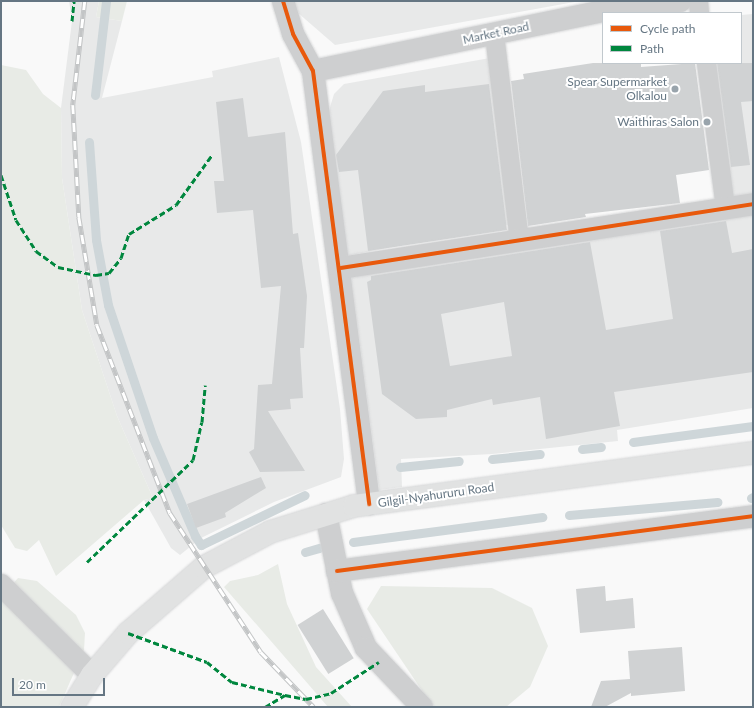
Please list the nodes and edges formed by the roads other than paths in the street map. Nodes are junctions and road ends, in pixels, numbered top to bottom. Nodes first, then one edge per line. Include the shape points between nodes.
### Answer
1 (283, 1) edge
2 (680, 1) edge
3 (698, 1) edge
4 (604, 6) edge
5 (700, 12) edge
6 (494, 34) junction
7 (706, 64) edge
8 (313, 71) junction
9 (753, 204) edge
10 (725, 208) junction
11 (519, 240) junction
12 (341, 268) junction
13 (753, 453) edge
14 (369, 504) junction
15 (326, 514) junction
16 (753, 516) edge
17 (337, 571) junction
18 (1, 585) edge
19 (92, 675) junction
20 (72, 707) edge
21 (422, 707) edge

1 - 8 street via 292,34
2 - 4 street, Market Road
3 - 5 lane
4 - 6 street, Market Road
6 - 8 street, Market Road
6 - 11 lane
7 - 10 lane
8 - 12 street via 319,139
9 - 10 street
10 - 11 street
11 - 12 street
12 - 14 street
13 - 14 main road, Gilgil-Nyahururu Road
14 - 15 main road, Gilgil-Nyahururu Road
15 - 17 street
15 - 19 main road, Gilgil-Nyahururu Road via 270,532 204,568 118,641
16 - 17 street
17 - 21 street via 342,594 366,648
18 - 19 street
19 - 20 main road, Gilgil-Nyahururu Road

